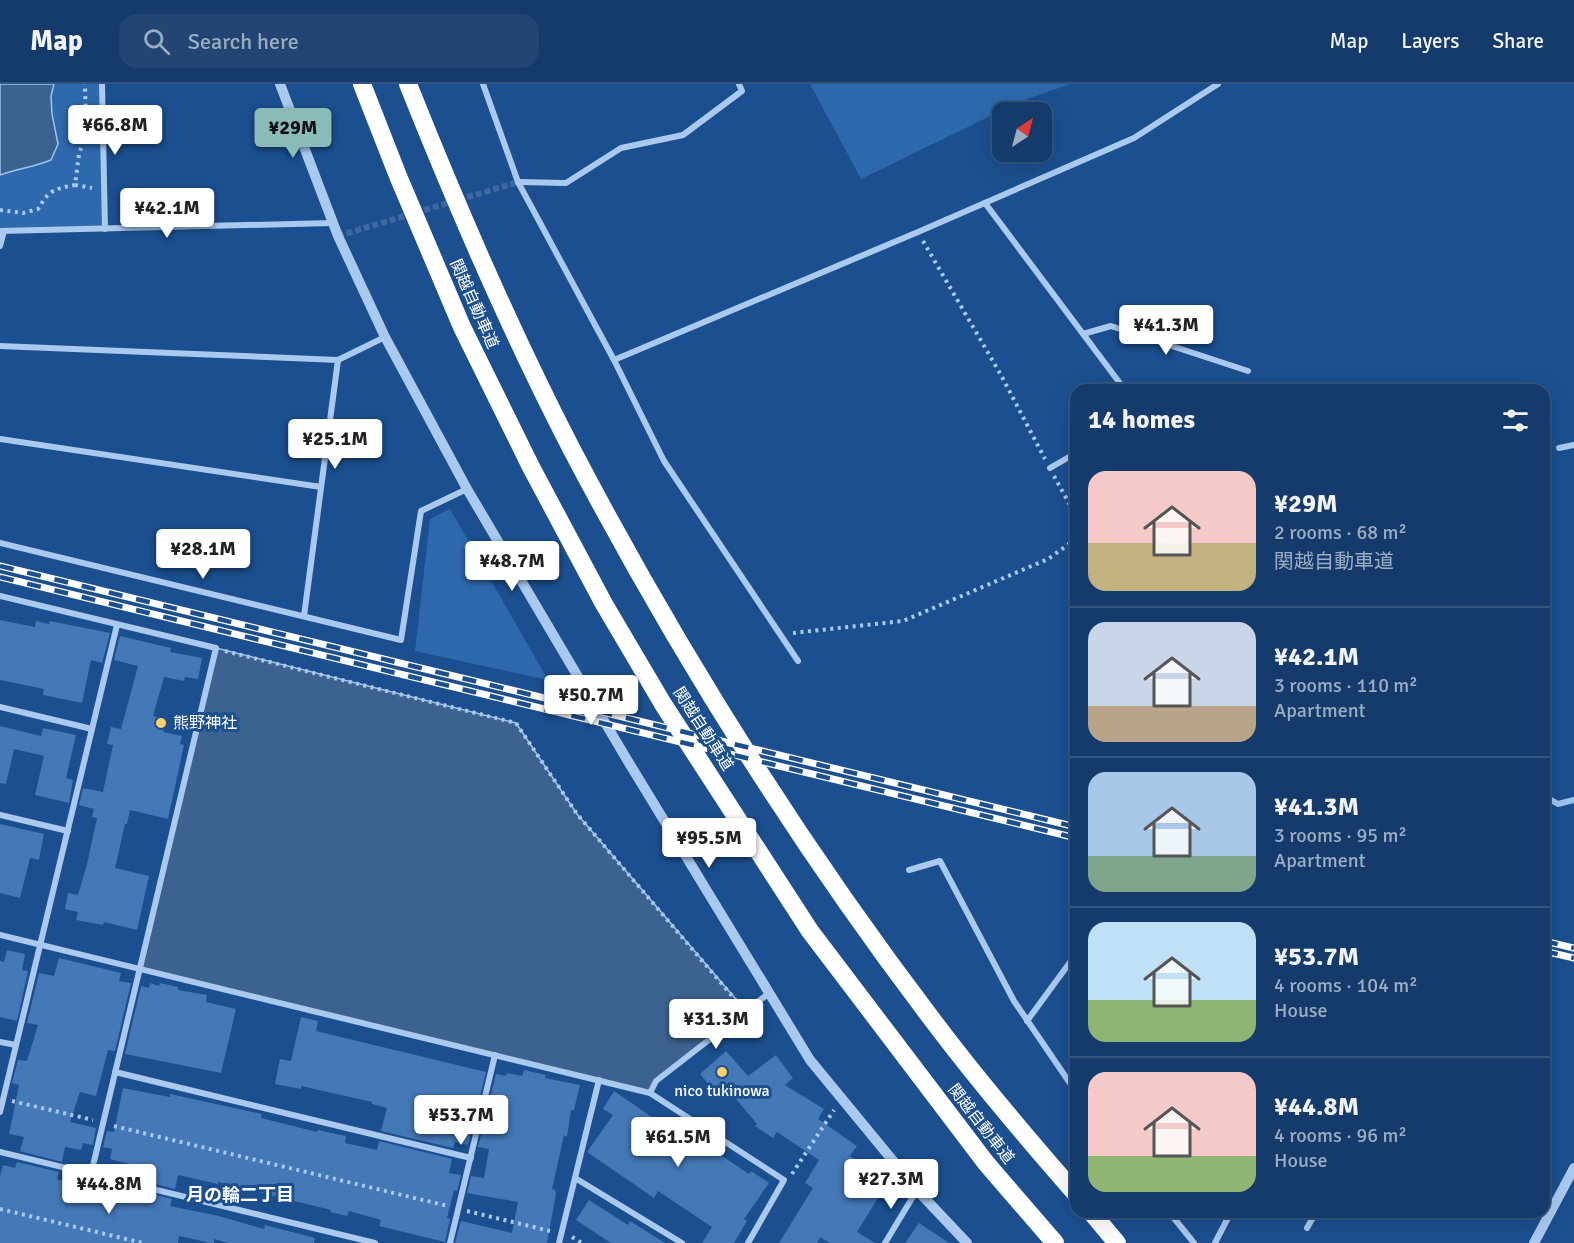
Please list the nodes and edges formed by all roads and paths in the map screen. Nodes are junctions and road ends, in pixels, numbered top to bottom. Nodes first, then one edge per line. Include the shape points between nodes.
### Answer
1 (86, 84) edge
2 (102, 84) edge
3 (280, 84) edge
4 (362, 84) edge
5 (408, 84) edge
6 (483, 84) edge
7 (739, 84) edge
8 (1218, 84) edge
9 (518, 182) junction
10 (75, 185) junction
11 (104, 189) junction
12 (985, 202) junction
13 (0, 210) edge
14 (333, 223) junction
15 (105, 229) junction
16 (2, 231) edge
17 (918, 232) junction
18 (0, 246) edge
19 (1083, 334) junction
20 (385, 337) junction
21 (0, 346) edge
22 (338, 360) junction
23 (614, 360) junction
24 (1248, 371) dead end
25 (1120, 384) edge
26 (0, 439) edge
27 (1574, 445) edge
28 (1559, 448) dead end
29 (1070, 456) edge
30 (1050, 468) junction
31 (321, 487) junction
32 (467, 489) junction
33 (1070, 505) edge
34 (0, 543) edge
35 (1070, 543) edge
36 (0, 596) edge
37 (304, 616) junction
38 (117, 625) junction
39 (780, 634) junction
40 (216, 648) junction
41 (798, 661) dead end
42 (0, 707) edge
43 (92, 729) junction
44 (0, 814) edge
45 (68, 831) junction
46 (909, 870) dead end
47 (0, 935) edge
48 (40, 945) junction
49 (1070, 962) edge
50 (140, 969) junction
51 (768, 994) junction
52 (746, 1011) junction
53 (1027, 1021) junction
54 (0, 1042) edge
55 (16, 1045) junction
56 (495, 1055) junction
57 (115, 1072) junction
58 (599, 1080) junction
59 (1070, 1083) edge
60 (650, 1093) junction
61 (3, 1099) junction
62 (841, 1099) junction
63 (0, 1112) edge
64 (103, 1123) junction
65 (0, 1152) edge
66 (471, 1158) junction
67 (1574, 1168) edge
68 (91, 1174) junction
69 (575, 1178) junction
70 (784, 1180) junction
71 (1070, 1187) edge
72 (917, 1190) junction
73 (0, 1209) edge
74 (458, 1209) junction
75 (1550, 1213) edge
76 (1096, 1218) edge
77 (1174, 1218) edge
78 (1228, 1218) edge
79 (1313, 1218) edge
80 (1547, 1218) edge
81 (1307, 1228) dead end
82 (561, 1233) junction
83 (142, 1243) edge
84 (375, 1243) edge
85 (450, 1243) edge
86 (559, 1243) edge
87 (582, 1243) edge
88 (682, 1243) edge
89 (748, 1243) edge
90 (885, 1243) edge
91 (967, 1243) edge
92 (1055, 1243) edge
93 (1117, 1243) edge
94 (1194, 1243) edge
95 (1215, 1243) edge
96 (1534, 1243) edge

1 - 10 path via 86,133
2 - 11 street
3 - 14 street
4 - 92 highway, 関越自動車道 via 462,327 604,604 663,704 810,931 986,1163
5 - 71 highway, 関越自動車道 via 502,305 570,446 645,585 759,771 871,936 956,1050
6 - 9 street
7 - 9 street via 742,91 683,135 621,148 566,183
8 - 12 street via 1134,138
9 - 23 street
10 - 11 path
10 - 13 path via 47,194 38,209 23,213
11 - 15 street
12 - 17 street
12 - 19 street
14 - 15 street
14 - 20 street
15 - 16 street
16 - 18 street
17 - 23 street
17 - 30 path
19 - 24 street via 1111,326
19 - 25 street
20 - 22 street
20 - 32 street
21 - 22 street
22 - 31 street
23 - 39 street via 664,461
26 - 31 street
27 - 28 street
29 - 30 street
30 - 33 path
31 - 37 street
32 - 37 street via 421,512 400,640
32 - 51 street
34 - 37 street
35 - 39 path via 1048,559 903,621
36 - 38 street
38 - 40 street
38 - 43 street
39 - 41 street
40 - 50 street
40 - 52 path via 516,723 576,814
42 - 43 street
43 - 45 street
44 - 45 street
45 - 48 street
46 - 53 street via 940,861
47 - 48 street
48 - 50 street
48 - 55 street
49 - 53 street
50 - 56 street
50 - 57 street
51 - 52 street
51 - 62 street via 810,1060
52 - 60 street via 656,1081
53 - 59 street
54 - 55 street
55 - 61 street
56 - 58 street
56 - 66 street
57 - 64 street
57 - 66 street
58 - 60 street
58 - 69 street
60 - 70 street
61 - 63 street
61 - 64 path
62 - 70 path via 787,1182
62 - 72 street
64 - 68 street
64 - 74 path
65 - 68 street
66 - 74 street
67 - 75 street
68 - 84 street
69 - 82 street
69 - 88 street
70 - 89 street
72 - 90 street
72 - 91 street
73 - 83 path
74 - 82 path
74 - 85 street
76 - 93 highway
77 - 94 street
78 - 95 street
79 - 81 street
80 - 96 street
82 - 86 street
82 - 87 path

